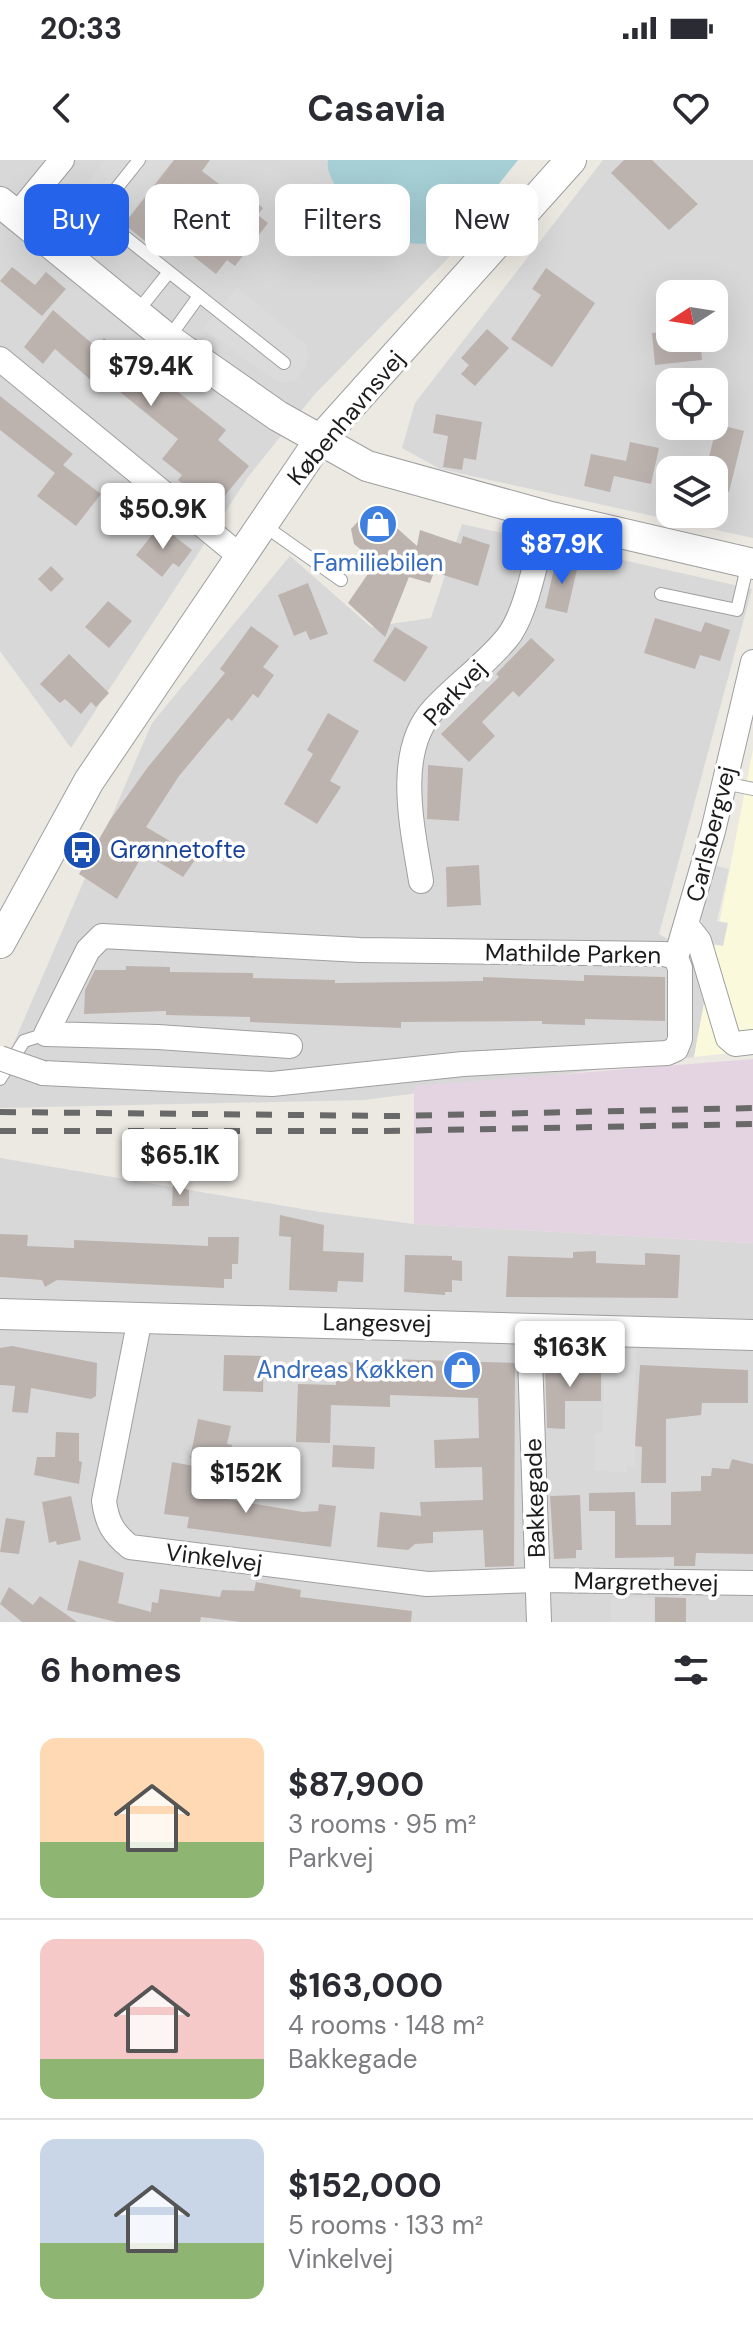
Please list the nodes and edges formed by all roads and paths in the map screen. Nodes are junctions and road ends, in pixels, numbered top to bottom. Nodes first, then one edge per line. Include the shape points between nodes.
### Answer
1 (62, 160) edge
2 (139, 160) edge
3 (571, 160) edge
4 (8, 209) edge
5 (169, 272) junction
6 (199, 296) junction
7 (136, 315) junction
8 (168, 339) junction
9 (0, 359) edge
10 (284, 363) dead end
11 (319, 441) junction
12 (547, 516) junction
13 (262, 524) junction
14 (240, 556) junction
15 (751, 563) edge
16 (341, 580) dead end
17 (661, 594) dead end
18 (753, 662) edge
19 (745, 729) edge
20 (724, 783) junction
21 (753, 789) edge
22 (421, 881) dead end
23 (688, 927) junction
24 (0, 943) edge
25 (676, 958) junction
26 (46, 1034) junction
27 (753, 1042) edge
28 (290, 1046) dead end
29 (0, 1058) edge
30 (0, 1079) edge
31 (0, 1314) edge
32 (140, 1318) junction
33 (529, 1327) junction
34 (753, 1335) edge
35 (538, 1580) junction
36 (753, 1583) edge
37 (539, 1622) edge

1 - 4 street
2 - 5 lane via 96,214
3 - 11 street, Københavnsvej
4 - 7 street
5 - 6 lane
5 - 7 lane
6 - 8 lane
6 - 10 lane
7 - 8 street
8 - 11 street
9 - 14 street
11 - 12 street via 375,469
11 - 13 street, Københavnsvej
12 - 15 street
12 - 22 street, Parkvej via 509,636 432,711 416,741 409,803
13 - 14 street, Københavnsvej
13 - 16 lane
14 - 24 street, Københavnsvej via 89,781
15 - 17 lane via 737,610
18 - 19 street, Carlsbergvej
19 - 20 street, Carlsbergvej
20 - 21 lane
20 - 23 street, Carlsbergvej
23 - 25 street, Carlsbergvej
23 - 27 street via 699,941 728,1038 735,1044
25 - 26 street, Mathilde Parken via 360,950 102,936 88,950
25 - 29 street, Mathilde Parken, bridge via 680,1039 667,1053 463,1064 272,1084 43,1073
26 - 28 street
26 - 30 lane via 24,1041
31 - 32 street, Langesvej
32 - 33 street, Langesvej
32 - 35 street, Vinkelvej via 104,1501 106,1520 130,1547 427,1584
33 - 34 street, Langesvej
33 - 35 street, Bakkegade
35 - 36 street, Margrethevej
35 - 37 street, Bakkegade

